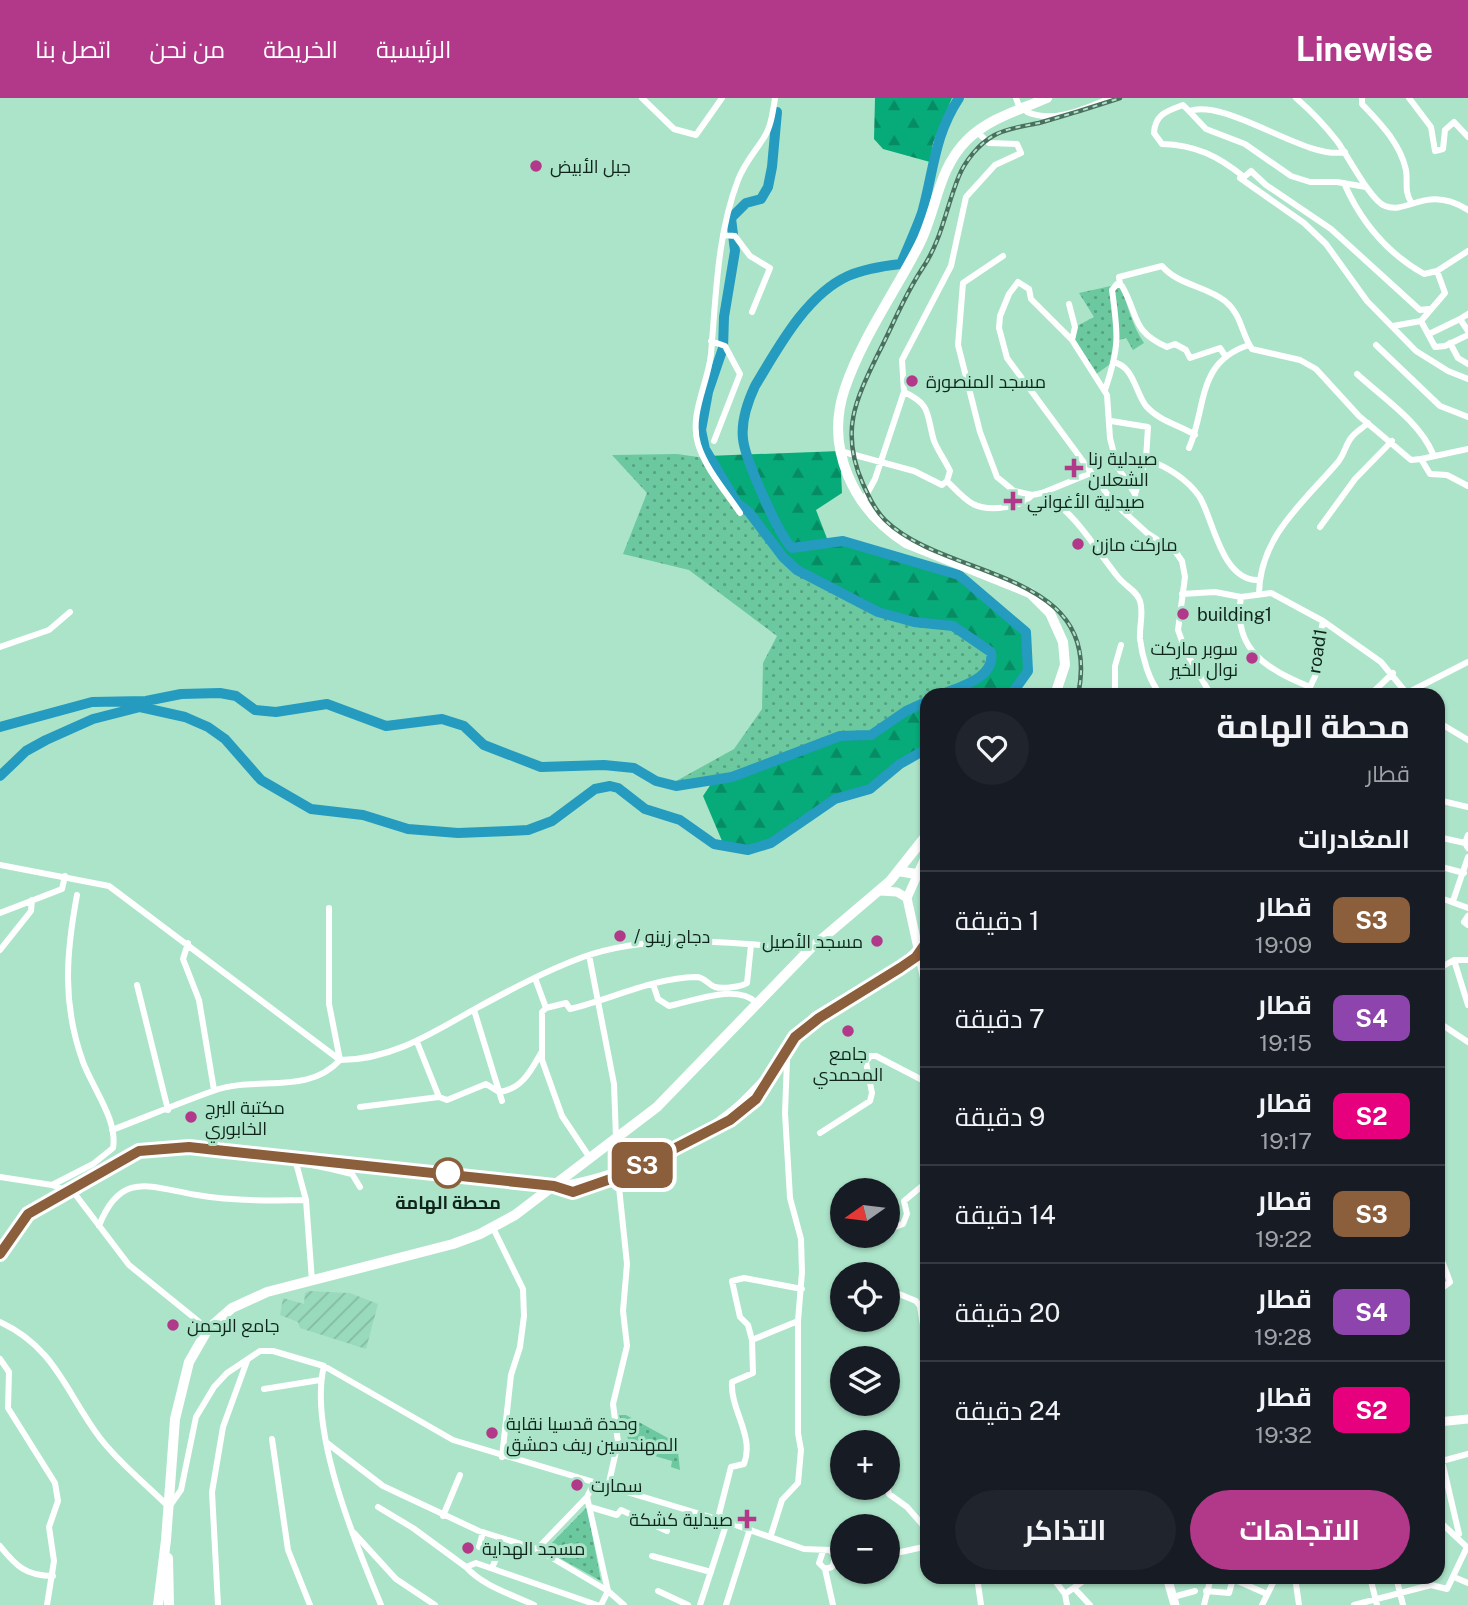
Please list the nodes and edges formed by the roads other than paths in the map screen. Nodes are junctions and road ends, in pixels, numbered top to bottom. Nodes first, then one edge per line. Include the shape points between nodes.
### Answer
1 (642, 98) edge
2 (722, 98) edge
3 (775, 98) edge
4 (1016, 98) edge
5 (1047, 98) edge
6 (1111, 98) edge
7 (1296, 98) edge
8 (1362, 98) edge
9 (1409, 98) edge
10 (1023, 108) junction
11 (1189, 111) junction
12 (977, 132) junction
13 (1468, 137) edge
14 (1345, 152) junction
15 (1244, 177) junction
16 (1344, 183) junction
17 (1366, 187) junction
18 (1411, 202) junction
19 (1468, 210) edge
20 (728, 235) junction
21 (1468, 251) edge
22 (1003, 256) dead end
23 (1437, 271) junction
24 (1120, 284) junction
25 (1069, 304) dead end
26 (1429, 309) junction
27 (752, 312) dead end
28 (1468, 314) edge
29 (1460, 319) junction
30 (1421, 321) junction
31 (1393, 326) junction
32 (1468, 333) edge
33 (1429, 334) junction
34 (1072, 340) junction
35 (718, 343) junction
36 (1450, 343) junction
37 (1249, 345) junction
38 (1376, 345) dead end
39 (1226, 357) junction
40 (1114, 362) junction
41 (1468, 364) edge
42 (1357, 374) dead end
43 (1468, 379) edge
44 (1105, 390) junction
45 (904, 392) junction
46 (1468, 417) edge
47 (1111, 421) junction
48 (1368, 423) junction
49 (1195, 435) junction
50 (714, 441) dead end
51 (1392, 441) junction
52 (1189, 448) dead end
53 (1468, 449) edge
54 (839, 451) junction
55 (1433, 454) junction
56 (1146, 458) junction
57 (1421, 458) junction
58 (881, 460) junction
59 (1091, 473) junction
60 (947, 481) junction
61 (1468, 486) edge
62 (1042, 493) junction
63 (1135, 494) junction
64 (1032, 495) junction
65 (862, 503) junction
66 (740, 513) dead end
67 (1126, 515) junction
68 (1320, 527) dead end
69 (1258, 580) junction
70 (1259, 593) junction
71 (1182, 594) junction
72 (1241, 597) junction
73 (70, 612) dead end
74 (1323, 621) junction
75 (1121, 645) dead end
76 (0, 647) edge
77 (1468, 662) edge
78 (1393, 673) junction
79 (1057, 688) edge
80 (1115, 688) edge
81 (1156, 688) edge
82 (1207, 688) edge
83 (1303, 688) edge
84 (1311, 688) edge
85 (1377, 688) edge
86 (1404, 688) edge
87 (1419, 688) edge
88 (1445, 726) edge
89 (1468, 740) edge
90 (1445, 802) edge
91 (1468, 807) edge
92 (1468, 835) edge
93 (1445, 839) edge
94 (920, 843) edge
95 (1466, 845) edge
96 (1468, 857) edge
97 (0, 865) edge
98 (920, 866) edge
99 (1445, 868) edge
100 (898, 871) junction
101 (1464, 873) junction
102 (916, 874) junction
103 (65, 876) junction
104 (880, 891) junction
105 (77, 895) dead end
106 (907, 898) junction
107 (1445, 899) edge
108 (32, 900) junction
109 (1453, 901) junction
110 (329, 908) dead end
111 (1468, 908) edge
112 (0, 913) edge
113 (1468, 916) edge
114 (1468, 925) edge
115 (188, 943) junction
116 (920, 944) edge
117 (751, 945) junction
118 (917, 947) junction
119 (0, 950) edge
120 (810, 950) junction
121 (589, 956) junction
122 (1445, 959) edge
123 (1468, 959) edge
124 (920, 960) edge
125 (1451, 961) junction
126 (1445, 965) edge
127 (535, 978) junction
128 (653, 984) junction
129 (137, 985) dead end
130 (599, 1002) junction
131 (757, 1003) junction
132 (1468, 1005) edge
133 (546, 1008) junction
134 (474, 1010) junction
135 (1445, 1027) edge
136 (417, 1042) junction
137 (1468, 1042) edge
138 (541, 1053) junction
139 (340, 1060) junction
140 (788, 1060) junction
141 (920, 1079) edge
142 (214, 1090) junction
143 (499, 1092) junction
144 (439, 1097) junction
145 (502, 1101) dead end
146 (360, 1107) dead end
147 (168, 1110) junction
148 (112, 1130) junction
149 (820, 1133) dead end
150 (616, 1138) junction
151 (590, 1158) junction
152 (296, 1163) junction
153 (617, 1168) junction
154 (0, 1177) edge
155 (52, 1185) junction
156 (554, 1186) junction
157 (360, 1187) dead end
158 (920, 1188) edge
159 (72, 1192) junction
160 (306, 1200) junction
161 (900, 1225) edge
162 (99, 1226) junction
163 (493, 1228) junction
164 (0, 1245) edge
165 (1445, 1269) edge
166 (312, 1283) junction
167 (1445, 1286) edge
168 (802, 1289) junction
169 (900, 1294) edge
170 (920, 1306) edge
171 (798, 1321) junction
172 (0, 1322) edge
173 (208, 1329) junction
174 (752, 1340) junction
175 (0, 1359) edge
176 (247, 1359) junction
177 (324, 1366) junction
178 (320, 1380) junction
179 (264, 1389) dead end
180 (1468, 1419) edge
181 (1445, 1421) edge
182 (272, 1438) dead end
183 (327, 1443) junction
184 (1468, 1454) edge
185 (502, 1457) junction
186 (1445, 1460) edge
187 (460, 1475) dead end
188 (1445, 1479) edge
189 (594, 1482) junction
190 (608, 1487) junction
191 (587, 1497) junction
192 (898, 1500) edge
193 (169, 1507) junction
194 (377, 1507) dead end
195 (590, 1507) junction
196 (443, 1516) junction
197 (727, 1522) junction
198 (920, 1522) edge
199 (1445, 1525) edge
200 (750, 1529) junction
201 (667, 1531) dead end
202 (353, 1532) junction
203 (483, 1532) junction
204 (1468, 1532) edge
205 (1457, 1534) junction
206 (771, 1535) junction
207 (166, 1540) junction
208 (0, 1546) edge
209 (1468, 1547) edge
210 (920, 1548) edge
211 (537, 1549) junction
212 (804, 1549) junction
213 (823, 1551) junction
214 (900, 1552) edge
215 (830, 1553) edge
216 (652, 1556) dead end
217 (819, 1563) junction
218 (466, 1567) junction
219 (492, 1568) junction
220 (829, 1568) joint
221 (711, 1572) junction
222 (53, 1576) junction
223 (1454, 1577) junction
224 (1468, 1583) edge
225 (978, 1584) edge
226 (1057, 1584) edge
227 (1081, 1584) edge
228 (1169, 1584) edge
229 (1208, 1584) edge
230 (1232, 1584) edge
231 (1244, 1584) edge
232 (1272, 1584) edge
233 (1296, 1584) edge
234 (1373, 1584) edge
235 (1398, 1584) edge
236 (1075, 1589) junction
237 (608, 1591) junction
238 (658, 1591) dead end
239 (1195, 1591) dead end
240 (1206, 1591) junction
241 (1401, 1593) junction
242 (1065, 1594) junction
243 (1267, 1594) junction
244 (1174, 1601) edge
245 (1376, 1602) edge
246 (47, 1605) edge
247 (158, 1605) edge
248 (169, 1605) edge
249 (218, 1605) edge
250 (310, 1605) edge
251 (381, 1605) edge
252 (435, 1605) edge
253 (534, 1605) edge
254 (599, 1605) edge
255 (624, 1605) edge
256 (688, 1605) edge
257 (700, 1605) edge
258 (726, 1605) edge
259 (833, 1605) edge
260 (981, 1605) edge
261 (1067, 1605) edge
262 (1090, 1605) edge
263 (1204, 1605) edge
264 (1262, 1605) edge
265 (1299, 1605) edge
266 (1354, 1605) edge
267 (1404, 1605) edge

1 - 2 street via 674,129 696,135
3 - 20 street via 765,138 737,181
4 - 10 street
5 - 10 main road
6 - 10 street via 1067,114 1043,117
7 - 14 street
8 - 18 street via 1398,149
9 - 13 street via 1431,127 1435,151 1443,149 1445,130 1454,122
10 - 12 main road
11 - 14 street via 1203,106 1329,153
11 - 15 street via 1183,105 1162,113 1155,123 1158,140 1207,151
11 - 16 street via 1206,129 1245,144 1291,176
12 - 45 street via 989,143 1017,144 1021,153 995,165 966,197 951,266 902,360
12 - 54 main road via 946,169 921,241 845,389
14 - 17 street
15 - 26 street via 1251,171 1331,229 1420,310
15 - 31 street via 1240,178 1326,244 1348,277
16 - 17 street
16 - 23 street via 1362,220 1379,240 1424,274
17 - 18 street via 1390,208
18 - 19 street via 1448,199
20 - 27 street via 770,268
20 - 35 street
21 - 23 street
22 - 64 street via 963,283 958,345 980,432 997,477 1014,491
23 - 26 street via 1445,293
24 - 37 street via 1119,277 1162,266 1226,302 1242,322
24 - 39 street via 1135,321 1147,336 1167,347 1175,344 1190,358 1220,348
24 - 40 street via 1112,289 1119,340
25 - 34 street via 1075,327
26 - 30 street
28 - 29 street
29 - 32 street
29 - 33 street
30 - 31 street
30 - 33 street
31 - 43 street via 1416,351
32 - 36 street
33 - 36 street via 1435,347
34 - 44 street
34 - 59 street via 1018,282 1000,316 1007,358
35 - 50 street via 740,374
35 - 66 street via 697,424 697,442
36 - 41 street via 1458,358
37 - 39 street
37 - 48 street via 1256,352 1310,365
38 - 46 street via 1440,406
39 - 49 street via 1209,376
40 - 44 street
40 - 49 street via 1129,372 1153,412
42 - 55 street via 1416,428
44 - 47 street
45 - 58 street
45 - 60 street via 926,406 935,444 950,471
47 - 56 street via 1148,428
47 - 63 street via 1117,466
48 - 51 street
48 - 69 street via 1350,439 1341,459 1279,530
49 - 52 street
51 - 57 street via 1411,460
51 - 68 street via 1355,479
53 - 55 street
54 - 58 street
54 - 65 main road
55 - 57 street
56 - 63 street
56 - 69 street via 1171,470 1199,495 1222,552 1247,578
57 - 61 street via 1430,474 1447,475
58 - 60 street via 942,485
58 - 65 street
59 - 62 street
59 - 67 street
60 - 64 street via 972,504 985,508 1026,502
62 - 64 street
62 - 81 street via 1077,522 1120,579 1138,595 1140,638
63 - 67 street via 1136,502
65 - 79 main road via 876,521 906,543 1030,593 1051,613 1063,642 1065,665
67 - 71 street via 1178,555 1184,568
69 - 70 street
70 - 72 street, road1
70 - 74 street, road1 via 1279,596
71 - 72 street, road1 via 1215,592
71 - 82 street via 1177,618 1182,645
72 - 83 street, road1 via 1241,626 1252,653
73 - 76 street via 49,630
74 - 78 street
74 - 84 street, road1 via 1315,661 1318,670
75 - 80 street
77 - 87 street
78 - 85 street
78 - 86 street
88 - 89 street
90 - 91 street
92 - 95 street
93 - 95 street
94 - 100 main road
96 - 101 street
97 - 103 street
98 - 102 main road
99 - 101 street
100 - 102 main road
100 - 104 main road
101 - 109 street
102 - 106 main road
103 - 108 street via 62,889
103 - 115 street via 109,886
104 - 106 main road via 897,891
104 - 120 main road
105 - 148 street via 66,982 83,1061
106 - 118 main road
107 - 109 street
108 - 112 street
108 - 119 street via 31,911
109 - 111 street
110 - 139 street via 329,1004
113 - 114 street via 1464,922
115 - 139 street
115 - 142 street via 183,960 199,1000
116 - 118 street
117 - 120 street
117 - 121 street via 635,944
117 - 128 street via 747,983 742,986 717,988 701,976
118 - 124 main road
118 - 140 street via 905,960 814,1015 787,1046
120 - 131 main road
121 - 127 street
121 - 130 street
122 - 125 street
123 - 125 street
125 - 126 street
125 - 132 street
127 - 133 street
127 - 134 street
128 - 130 street
128 - 131 street via 658,999 669,1006 732,994 746,994
129 - 147 street
130 - 133 street via 570,1009 566,1003
130 - 150 street via 614,1084
131 - 150 main road via 657,1107
133 - 138 street via 542,1012
134 - 136 street
134 - 143 street
135 - 137 street
136 - 139 street via 356,1060
136 - 144 street
138 - 143 street via 526,1079 513,1090
138 - 151 street via 562,1116
139 - 142 street via 328,1073 314,1078 242,1083
140 - 153 street via 691,1138
140 - 168 street via 785,1113 790,1199 801,1239
141 - 149 street via 870,1056 866,1062 870,1101
142 - 147 street
143 - 144 street via 486,1084 447,1100
143 - 145 street
144 - 146 street
147 - 148 street
148 - 155 street via 111,1151
150 - 151 main road
151 - 156 main road
152 - 157 street via 352,1174
152 - 159 street via 233,1154 144,1153
152 - 160 street
153 - 156 street via 586,1181
153 - 190 street via 627,1264 623,1311 627,1346 613,1404 618,1442
154 - 155 street
155 - 159 street
156 - 163 main road
158 - 161 street via 904,1201 907,1214
159 - 162 street
159 - 164 street via 13,1229
160 - 162 street via 197,1195 143,1186 116,1196
160 - 166 street
162 - 173 street via 129,1265
163 - 166 main road via 418,1255
163 - 185 street via 523,1289 521,1336
165 - 167 street via 1450,1282
166 - 173 main road via 249,1299
168 - 171 street
168 - 174 street via 744,1278 732,1281 740,1317
169 - 170 street
171 - 174 street
171 - 206 street via 798,1482 782,1500
172 - 193 street via 44,1351 100,1438
173 - 193 main road via 189,1362 179,1397
174 - 197 street via 753,1373 732,1382 733,1405 745,1428 747,1456 744,1464 731,1467 719,1514
175 - 222 street via 9,1372 8,1408 55,1483 58,1501 49,1527
176 - 177 street via 260,1351 274,1351
176 - 193 street via 227,1373 204,1401 191,1433 181,1490
176 - 249 street via 223,1427 212,1492
177 - 178 street
177 - 185 street via 453,1440
178 - 179 street
178 - 183 street
180 - 181 main road
182 - 250 street via 288,1550
183 - 196 street via 383,1486
183 - 202 street
184 - 186 street
185 - 189 street
187 - 196 street
188 - 205 street
189 - 190 street
189 - 191 street
190 - 197 street
191 - 195 street
191 - 211 street
192 - 198 street
193 - 207 main road
194 - 218 street
195 - 201 street via 617,1515 621,1510
195 - 237 street
196 - 203 street
197 - 200 street
197 - 221 street
199 - 205 street
200 - 206 street
200 - 258 street
202 - 251 street
202 - 252 street via 396,1579
203 - 211 street
203 - 219 street via 479,1547 498,1554
204 - 205 street
205 - 209 street
206 - 212 street
207 - 247 main road
207 - 248 main road
208 - 222 street via 20,1570
209 - 223 street
210 - 214 street
211 - 237 street
212 - 213 street
212 - 217 street
213 - 215 street
213 - 217 street
216 - 221 street
217 - 220 street
218 - 219 street via 475,1563
218 - 253 street via 500,1591
219 - 254 street
220 - 259 street
221 - 257 street
222 - 246 street
223 - 224 street
223 - 241 street via 1447,1590 1431,1585
225 - 260 street
226 - 242 street
227 - 236 street
228 - 244 main road
229 - 240 street
230 - 240 street via 1229,1593
231 - 243 street
232 - 243 street
233 - 265 street
234 - 245 street
235 - 241 street
236 - 242 street
236 - 262 street
237 - 254 street
237 - 255 street
238 - 256 street
239 - 244 street
240 - 263 street
241 - 245 street
241 - 267 street
242 - 261 street
243 - 264 street
245 - 266 street

